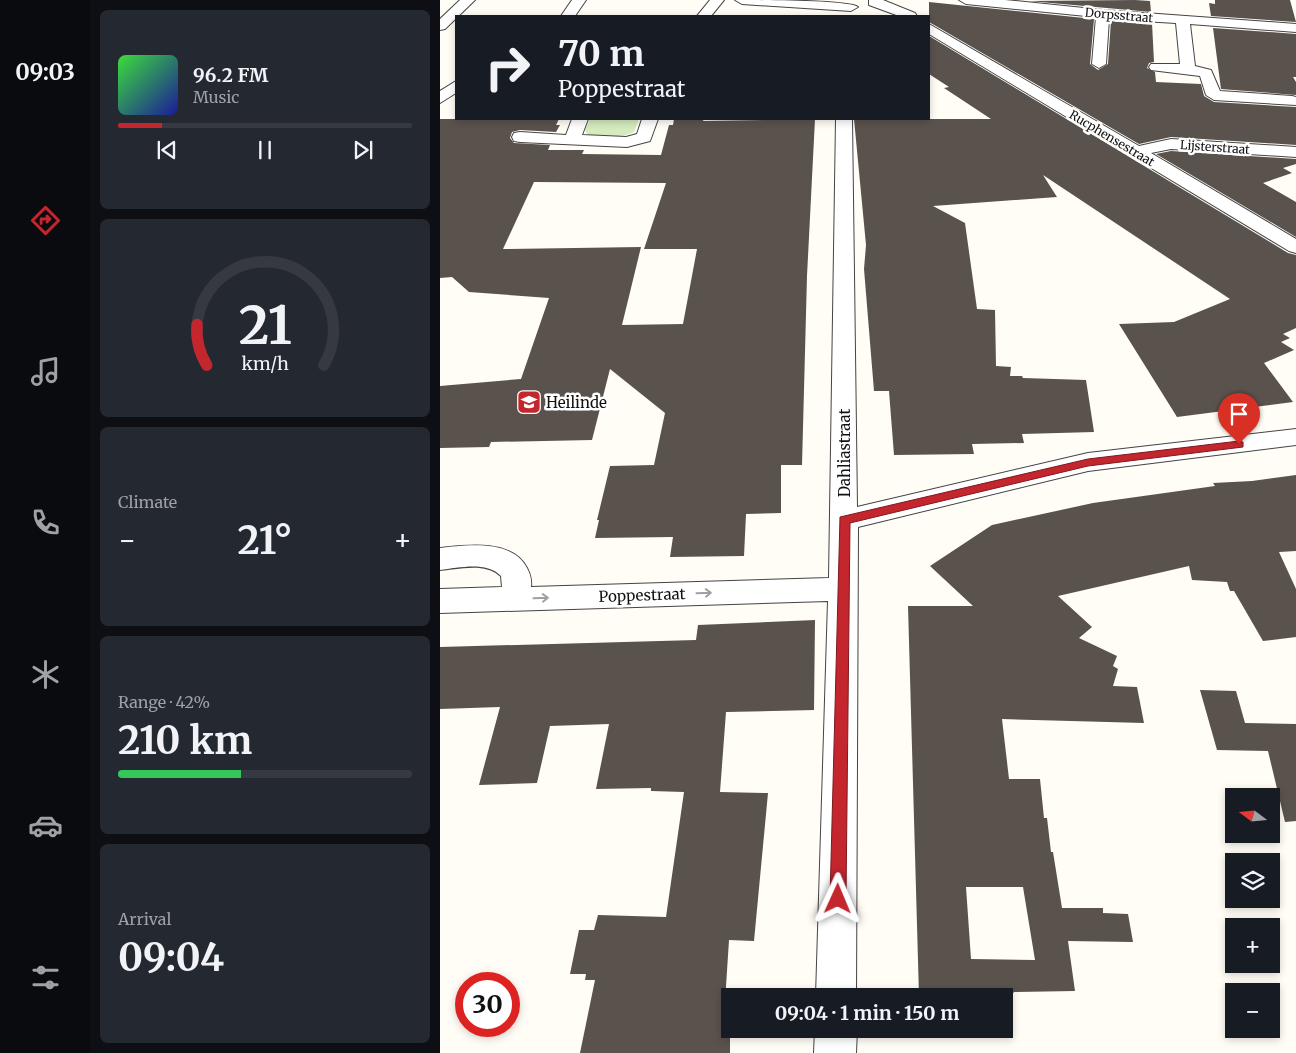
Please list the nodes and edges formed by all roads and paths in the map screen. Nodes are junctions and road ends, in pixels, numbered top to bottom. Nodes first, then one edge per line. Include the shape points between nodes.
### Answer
1 (468, 0) edge
2 (579, 0) edge
3 (717, 0) edge
4 (742, 0) edge
5 (966, 0) edge
6 (875, 1) edge
7 (846, 12) edge
8 (1104, 14) junction
9 (569, 15) edge
10 (705, 15) edge
11 (908, 15) edge
12 (1183, 20) junction
13 (440, 26) edge
14 (1296, 28) edge
15 (930, 29) edge
16 (1099, 64) dead end
17 (1156, 67) dead end
18 (1188, 69) junction
19 (440, 82) edge
20 (455, 85) edge
21 (455, 86) edge
22 (440, 98) edge
23 (1292, 101) dead end
24 (580, 120) edge
25 (650, 120) edge
26 (844, 120) edge
27 (520, 137) dead end
28 (572, 140) junction
29 (1134, 152) junction
30 (1296, 152) edge
31 (1296, 247) edge
32 (1296, 437) edge
33 (844, 520) junction
34 (440, 559) edge
35 (844, 589) junction
36 (513, 599) junction
37 (440, 600) edge
38 (836, 988) edge
39 (836, 1038) edge
40 (835, 1053) edge

1 - 13 street
2 - 9 street
3 - 10 street
4 - 7 street via 781,4 830,3
5 - 8 street, Dorpsstraat
6 - 7 street
6 - 11 street
8 - 12 street, Dorpsstraat
8 - 16 street
12 - 14 street, Dorpsstraat
12 - 18 street
15 - 29 street, Rucphensestraat
17 - 18 street
18 - 23 street via 1206,73 1214,95
19 - 20 street
21 - 22 street
24 - 28 street
25 - 28 street via 644,137 627,142
26 - 33 street, Dahliastraat
27 - 28 street
29 - 30 street, Lijsterstraat via 1171,144
29 - 31 street, Rucphensestraat
32 - 33 street via 1088,462
33 - 35 street, Dahliastraat
34 - 36 street via 470,556 498,559 510,565 517,580
36 -> 35 street, Poppestraat
35 - 38 street, Dahliastraat
36 - 37 street, Poppestraat
39 - 40 street

